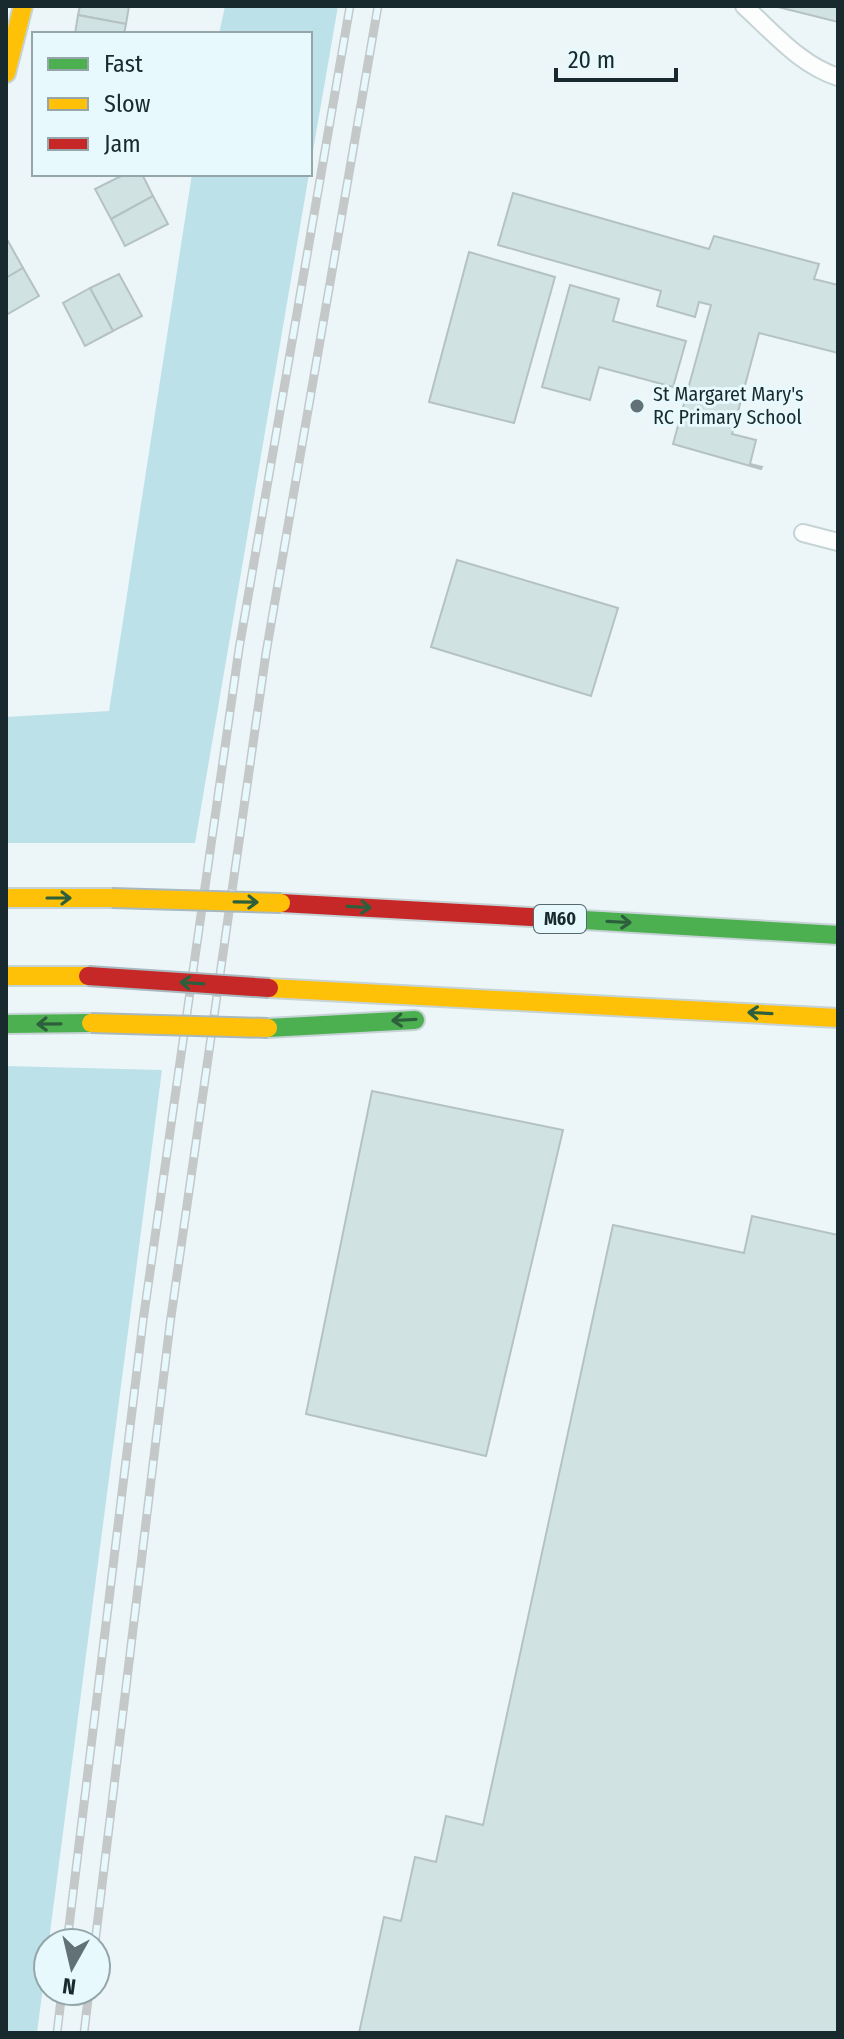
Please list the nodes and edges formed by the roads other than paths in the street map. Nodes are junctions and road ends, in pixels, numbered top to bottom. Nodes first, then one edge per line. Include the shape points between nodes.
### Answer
1 (23, 6) edge
2 (744, 6) edge
3 (6, 73) edge
4 (838, 77) edge
5 (803, 533) dead end
6 (838, 542) edge
7 (6, 898) edge
8 (838, 935) edge
9 (6, 976) edge
10 (649, 1006) junction
11 (475, 1016) dead end
12 (838, 1018) edge
13 (427, 1019) dead end
14 (6, 1024) edge

1 - 3 main road
2 - 4 lane via 804,60
5 - 6 lane
7 -> 8 main road, M60, bridge via 281,903
10 -> 9 main road, bridge
10 - 11 main road
12 -> 10 main road
13 -> 14 main road, bridge via 268,1028

